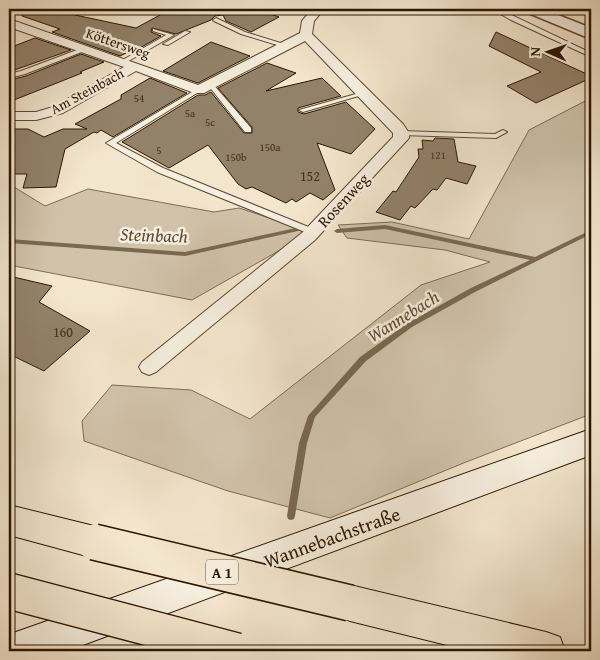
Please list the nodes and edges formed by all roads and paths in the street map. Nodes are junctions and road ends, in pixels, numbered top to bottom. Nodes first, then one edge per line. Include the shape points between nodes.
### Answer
1 (318, 9) edge
2 (495, 9) edge
3 (531, 9) edge
4 (216, 20) dead end
5 (9, 23) edge
6 (24, 28) junction
7 (155, 30) dead end
8 (187, 32) dead end
9 (9, 34) edge
10 (591, 34) edge
11 (306, 35) junction
12 (284, 45) junction
13 (85, 49) junction
14 (591, 55) edge
15 (130, 64) junction
16 (9, 76) edge
17 (205, 87) junction
18 (365, 93) junction
19 (303, 110) dead end
20 (9, 116) edge
21 (248, 130) dead end
22 (503, 132) dead end
23 (402, 133) junction
24 (313, 232) junction
25 (149, 367) dead end
26 (591, 442) edge
27 (9, 520) edge
28 (9, 591) edge
29 (16, 651) edge
30 (237, 651) edge
31 (546, 651) edge

1 - 11 street via 308,21
2 - 14 lane
3 - 10 street
4 - 12 lane via 243,33
5 - 6 street, Köttersweg
6 - 9 street
6 - 13 street, Köttersweg
7 - 15 lane via 171,35
8 - 15 lane
11 - 12 street
11 - 18 street
12 - 17 street
13 - 15 street, Köttersweg
13 - 16 lane
15 - 17 street, Köttersweg
15 - 20 street, Am Steinbach via 58,110 36,116
17 - 21 lane
17 - 24 lane via 110,143 160,170
18 - 19 lane
18 - 23 street
22 - 23 lane via 496,136
23 - 24 street, Rosenweg via 401,138
24 - 25 street, Rosenweg
26 - 29 main road, Wannebachstraße
27 - 31 highway, A 1, bridge
28 - 30 highway, bridge

